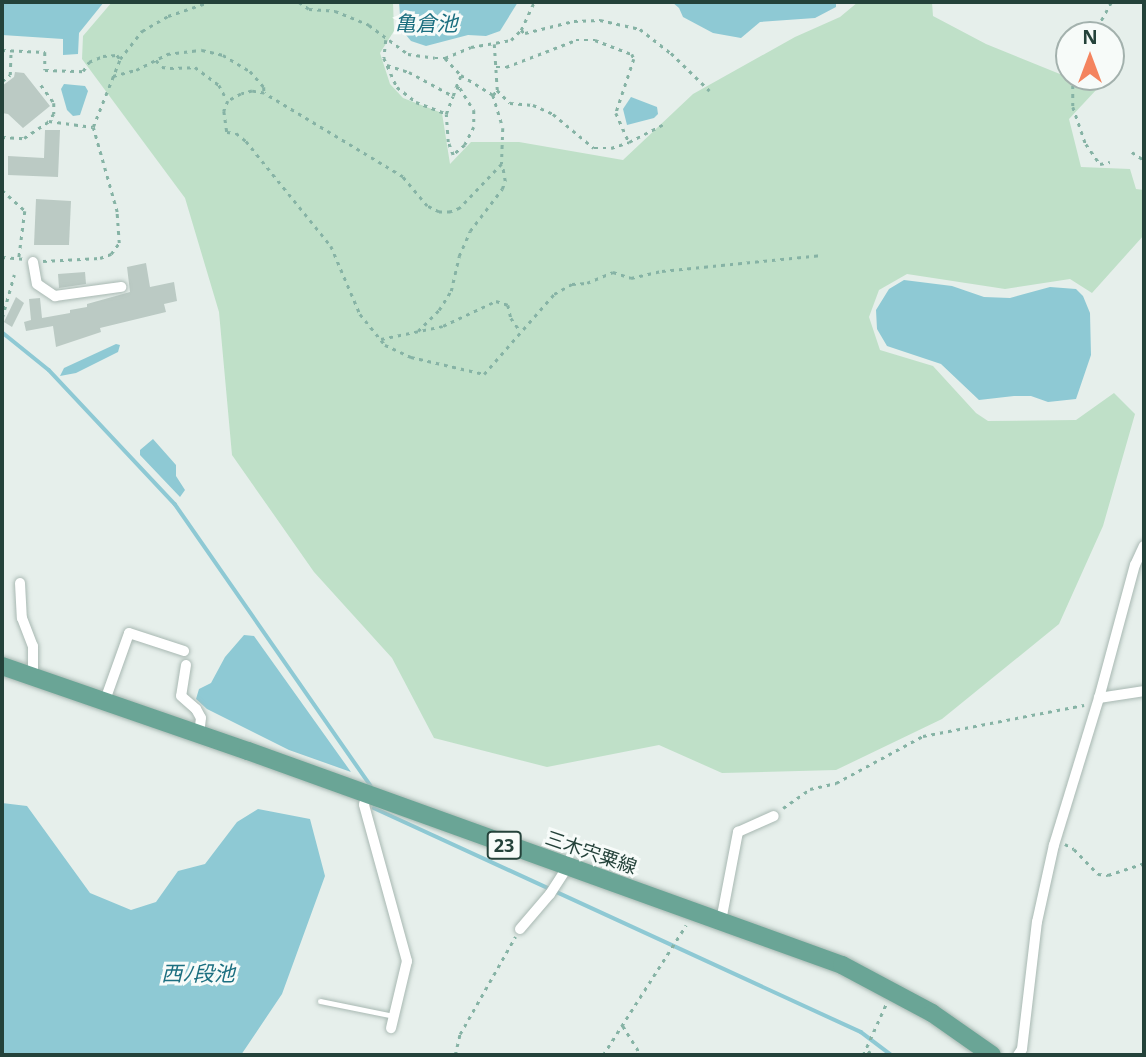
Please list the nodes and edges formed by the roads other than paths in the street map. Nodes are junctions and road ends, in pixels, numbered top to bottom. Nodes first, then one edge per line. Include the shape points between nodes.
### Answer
1 (33, 262) road end
2 (121, 287) dead end
3 (1144, 546) edge
4 (1141, 562) edge
5 (20, 583) dead end
6 (184, 651) dead end
7 (186, 664) dead end
8 (2, 666) edge
9 (33, 678) junction
10 (1144, 691) edge
11 (1098, 702) junction
12 (104, 703) junction
13 (199, 735) junction
14 (366, 795) junction
15 (774, 816) road end
16 (568, 866) junction
17 (721, 921) junction
18 (520, 929) road end
19 (320, 1001) dead end
20 (394, 1016) junction
21 (391, 1028) dead end
22 (992, 1055) edge
23 (1018, 1055) edge

1 - 2 street via 37,284 55,296
3 - 4 street
4 - 11 street
5 - 9 street via 22,618 33,646
6 - 12 street via 129,633
7 - 13 street via 181,696 201,718
8 - 9 main road, 三木宍粟線 / 23
9 - 12 main road, 三木宍粟線 / 23
10 - 11 street
11 - 23 street via 1055,842 1037,922
12 - 13 main road, 三木宍粟線 / 23
13 - 14 main road, 三木宍粟線 / 23
14 - 16 main road, 三木宍粟線 / 23
14 - 20 street via 364,805 407,961
15 - 17 street via 738,832
16 - 17 main road, 三木宍粟線 / 23
16 - 18 street
17 - 22 main road, 三木宍粟線 / 23 via 842,965 892,990
19 - 20 lane
20 - 21 street

